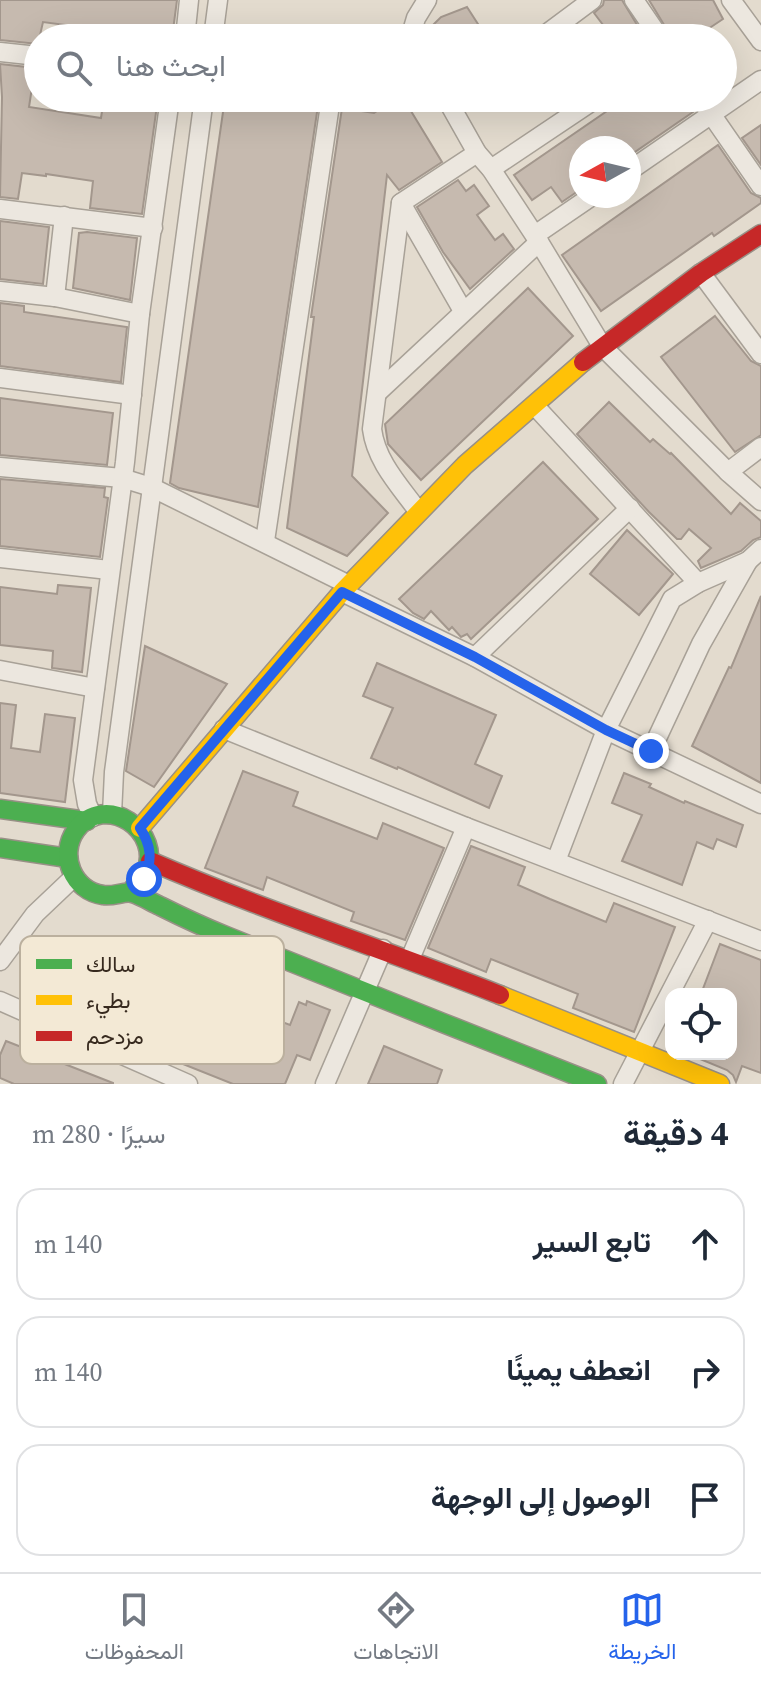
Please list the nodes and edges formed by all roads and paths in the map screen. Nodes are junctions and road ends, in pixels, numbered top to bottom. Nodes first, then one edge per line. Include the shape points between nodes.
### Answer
1 (189, 0) edge
2 (218, 0) edge
3 (427, 0) edge
4 (592, 0) edge
5 (634, 0) edge
6 (731, 0) edge
7 (186, 24) edge
8 (215, 24) edge
9 (414, 24) edge
10 (560, 24) edge
11 (650, 24) edge
12 (761, 41) edge
13 (0, 52) edge
14 (24, 55) edge
15 (761, 80) edge
16 (737, 96) edge
17 (168, 112) edge
18 (202, 112) edge
19 (329, 112) edge
20 (458, 112) edge
21 (576, 112) edge
22 (714, 112) edge
23 (711, 114) junction
24 (477, 153) junction
25 (641, 163) edge
26 (491, 169) junction
27 (761, 186) edge
28 (401, 203) junction
29 (576, 208) edge
30 (0, 209) edge
31 (64, 216) junction
32 (153, 228) junction
33 (761, 234) edge
34 (537, 238) junction
35 (701, 273) junction
36 (0, 291) edge
37 (55, 297) junction
38 (463, 311) junction
39 (140, 314) junction
40 (602, 346) junction
41 (761, 354) edge
42 (0, 378) edge
43 (377, 393) junction
44 (132, 395) junction
45 (535, 406) junction
46 (761, 447) edge
47 (0, 467) edge
48 (728, 472) junction
49 (122, 478) junction
50 (151, 487) junction
51 (761, 501) edge
52 (630, 508) junction
53 (418, 511) junction
54 (265, 541) junction
55 (754, 555) edge
56 (0, 558) edge
57 (109, 570) junction
58 (698, 583) junction
59 (346, 588) junction
60 (475, 657) junction
61 (0, 670) edge
62 (95, 688) junction
63 (224, 729) junction
64 (606, 730) junction
65 (651, 751) junction
66 (761, 804) edge
67 (0, 809) edge
68 (112, 814) junction
69 (90, 819) junction
70 (466, 827) junction
71 (140, 828) junction
72 (0, 848) edge
73 (68, 858) junction
74 (150, 861) junction
75 (556, 861) junction
76 (74, 877) junction
77 (130, 892) junction
78 (708, 920) junction
79 (225, 936) edge
80 (761, 941) edge
81 (383, 949) junction
82 (284, 959) edge
83 (410, 959) junction
84 (0, 961) edge
85 (365, 991) junction
86 (0, 1001) edge
87 (20, 1010) edge
88 (640, 1051) junction
89 (143, 1064) edge
90 (188, 1084) edge
91 (325, 1084) edge
92 (597, 1084) edge
93 (623, 1084) edge
94 (720, 1084) edge

1 - 7 street
2 - 8 street
3 - 9 street
4 - 10 street
5 - 11 street
6 - 12 street
13 - 14 street
15 - 16 street
17 - 32 street
18 - 50 street
19 - 54 street
20 - 24 street
21 - 26 street
22 - 23 street
23 - 25 street
23 - 27 street
24 - 26 street
24 - 28 street
26 - 34 street
28 - 38 street
28 - 43 street
29 - 34 street
30 - 31 street
31 - 32 street
31 - 37 street
32 - 39 street
33 - 35 main road
34 - 38 street
34 - 40 street
35 - 40 main road
35 - 41 street
36 - 37 street
37 - 39 street
38 - 43 street
39 - 44 street
40 - 45 main road
40 - 48 street
42 - 44 street
43 - 53 street via 374,447
44 - 49 street
45 - 52 street
45 - 53 main road
46 - 48 street
47 - 49 street
48 - 51 street
49 - 50 street
49 - 57 street
50 - 54 street
50 - 68 street
52 - 58 street
52 - 60 street
53 - 59 main road
54 - 59 street
55 - 58 street
55 - 65 street via 701,644
56 - 57 street
57 - 62 street
58 - 64 street via 672,599
59 - 60 street
59 - 63 main road
60 - 64 street
61 - 62 street
62 - 69 street via 83,780
63 - 70 street
63 - 71 main road
64 - 65 street
64 - 75 street
65 - 66 street
67 - 69 main road
68 - 69 main road
68 - 71 main road
69 - 73 main road via 73,837
70 - 75 street
70 - 83 street
71 - 74 main road
72 - 73 main road
73 - 76 main road
74 - 77 main road via 144,879
74 - 81 main road via 225,894
75 - 78 street
76 - 77 main road via 93,894
76 - 84 street via 35,914
77 - 79 main road
78 - 80 street
78 - 88 street
81 - 83 main road
81 - 85 street
82 - 85 main road
83 - 88 main road
85 - 91 street
85 - 92 main road
86 - 87 street
88 - 93 street
88 - 94 main road
89 - 90 street

